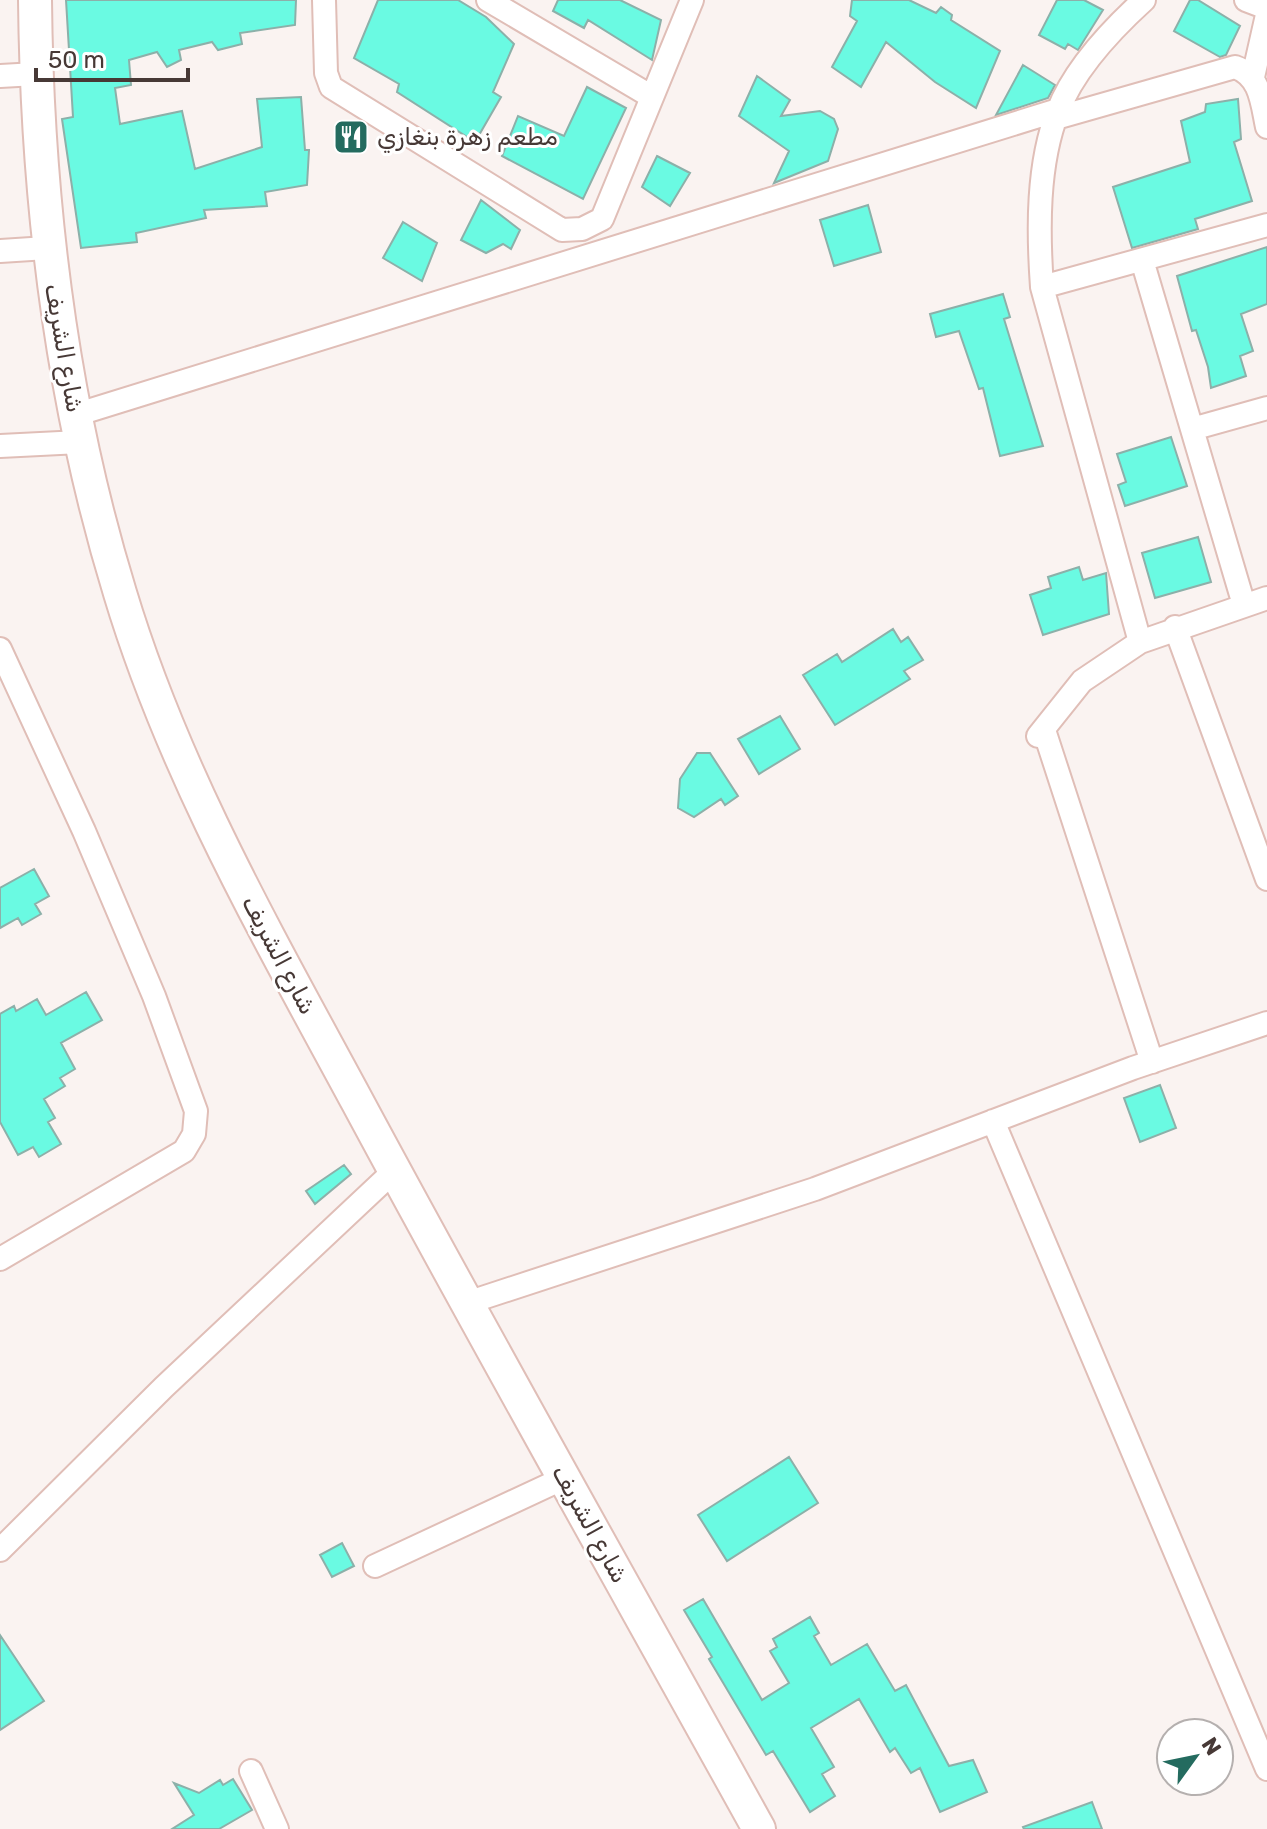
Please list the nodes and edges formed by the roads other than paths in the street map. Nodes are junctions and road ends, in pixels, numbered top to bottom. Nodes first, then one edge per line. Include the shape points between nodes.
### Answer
1 (35, 0) edge
2 (324, 0) edge
3 (488, 0) edge
4 (692, 0) edge
5 (1144, 0) edge
6 (1246, 0) edge
7 (1267, 8) edge
8 (1267, 15) edge
9 (36, 74) junction
10 (0, 76) edge
11 (1253, 77) junction
12 (652, 97) junction
13 (1057, 114) junction
14 (1267, 127) edge
15 (1267, 225) edge
16 (47, 248) junction
17 (0, 251) edge
18 (1142, 260) junction
19 (1042, 287) junction
20 (1267, 408) edge
21 (78, 428) junction
22 (1192, 429) junction
23 (0, 446) edge
24 (1267, 598) edge
25 (1244, 605) junction
26 (1175, 627) junction
27 (1140, 642) junction
28 (0, 649) edge
29 (5, 673) edge
30 (1267, 879) edge
31 (1267, 1023) edge
32 (1152, 1062) junction
33 (993, 1121) junction
34 (394, 1171) junction
35 (3, 1250) edge
36 (467, 1303) junction
37 (564, 1478) junction
38 (0, 1550) edge
39 (375, 1566) dead end
40 (1267, 1769) edge
41 (251, 1771) dead end
42 (277, 1829) edge
43 (759, 1829) edge

1 - 9 main road, شارع الشريف
2 - 12 street via 325,63 331,87 562,230 582,229 602,219
3 - 12 street
4 - 12 street
5 - 13 street via 1077,75
6 - 7 street
8 - 11 street
9 - 10 street
9 - 16 main road, شارع الشريف
11 - 13 street via 1235,67
11 - 14 street
13 - 19 street via 1043,183
13 - 21 street
15 - 18 street
16 - 17 street
16 - 21 main road, شارع الشريف
18 - 19 street
18 - 22 street
19 - 27 street
20 - 22 street
21 - 23 street
21 - 34 main road, شارع الشريف via 119,592 194,790
22 - 25 street
24 - 25 street
25 - 26 street
26 - 27 street
26 - 30 street
27 - 32 street via 1082,681 1041,733
28 - 29 street
29 - 35 street via 154,996 196,1111 194,1134 184,1151
31 - 32 street
32 - 33 street
33 - 36 street via 815,1189
33 - 40 street
34 - 36 main road, شارع الشريف
34 - 38 street
36 - 37 main road, شارع الشريف
37 - 39 street
37 - 43 main road, شارع الشريف
41 - 42 street

